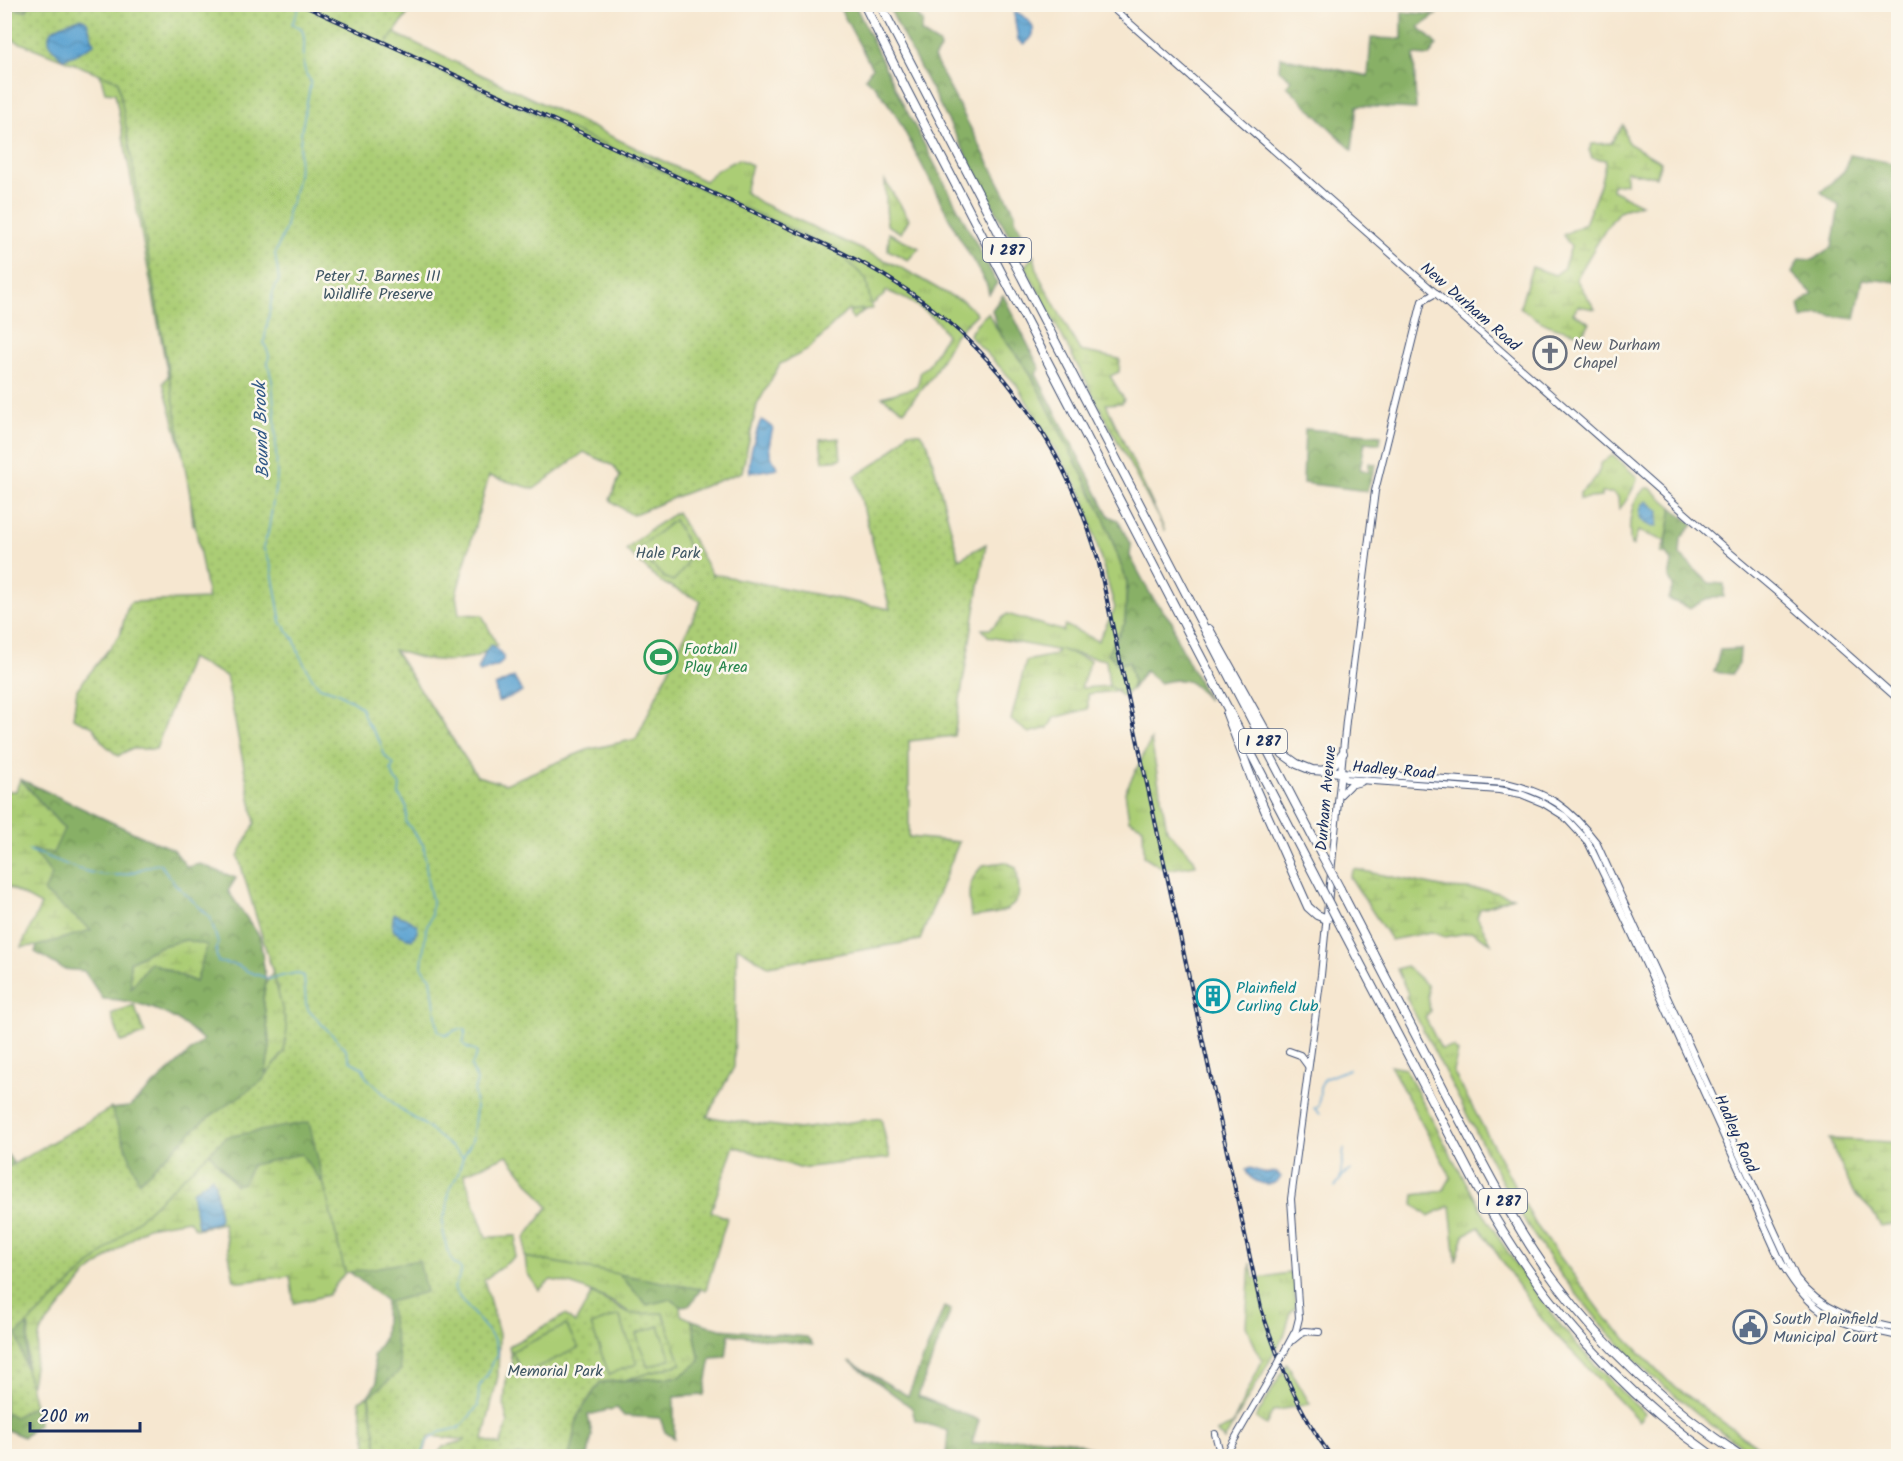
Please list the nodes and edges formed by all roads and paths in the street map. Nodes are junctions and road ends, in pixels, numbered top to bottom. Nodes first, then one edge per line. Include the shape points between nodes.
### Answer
1 (864, 4) edge
2 (880, 4) edge
3 (1108, 4) edge
4 (1436, 293) junction
5 (1203, 626) junction
6 (1899, 699) edge
7 (1226, 705) junction
8 (1343, 753) junction
9 (1321, 771) junction
10 (1341, 772) junction
11 (1364, 781) junction
12 (1340, 796) junction
13 (1327, 919) junction
14 (1289, 1051) dead end
15 (1309, 1067) junction
16 (1784, 1261) junction
17 (1899, 1329) edge
18 (1319, 1332) dead end
19 (1899, 1336) edge
20 (1287, 1347) junction
21 (1215, 1434) dead end
22 (1223, 1456) edge
23 (1713, 1456) edge
24 (1741, 1456) edge

1 - 7 highway, I 287
2 - 5 highway, I 287
3 - 4 main road, New Durham Road
4 - 6 main road, New Durham Road
4 - 8 main road, Durham Avenue via 1422,301 1375,491
5 - 9 highway via 1211,630 1277,748 1297,764
5 - 24 highway, I 287, bridge via 1496,1189 1542,1263 1591,1326 1638,1375
7 - 13 highway via 1228,720 1256,790 1304,899 1313,913
7 - 23 highway, I 287, bridge via 1478,1189 1527,1270 1609,1369 1661,1417
8 - 9 highway
8 - 10 main road, Durham Avenue
9 - 10 highway
10 - 11 main road, Hadley Road via 1346,779
10 - 12 main road, Durham Avenue
10 - 16 main road, Hadley Road via 1506,783 1543,795 1576,817 1596,842
11 - 12 main road via 1350,785
11 - 16 main road, Hadley Road via 1521,794 1556,811 1580,832 1633,935
12 - 13 main road, Durham Avenue
13 - 15 main road, Durham Avenue
14 - 15 main road via 1303,1057
15 - 20 main road, Durham Avenue via 1291,1200 1299,1318
16 - 17 main road, Hadley Road via 1803,1286 1826,1306 1840,1314
16 - 19 main road, Hadley Road via 1795,1287 1824,1313 1858,1327
18 - 20 main road via 1304,1331
20 - 22 main road, bridge
21 - 22 main road

